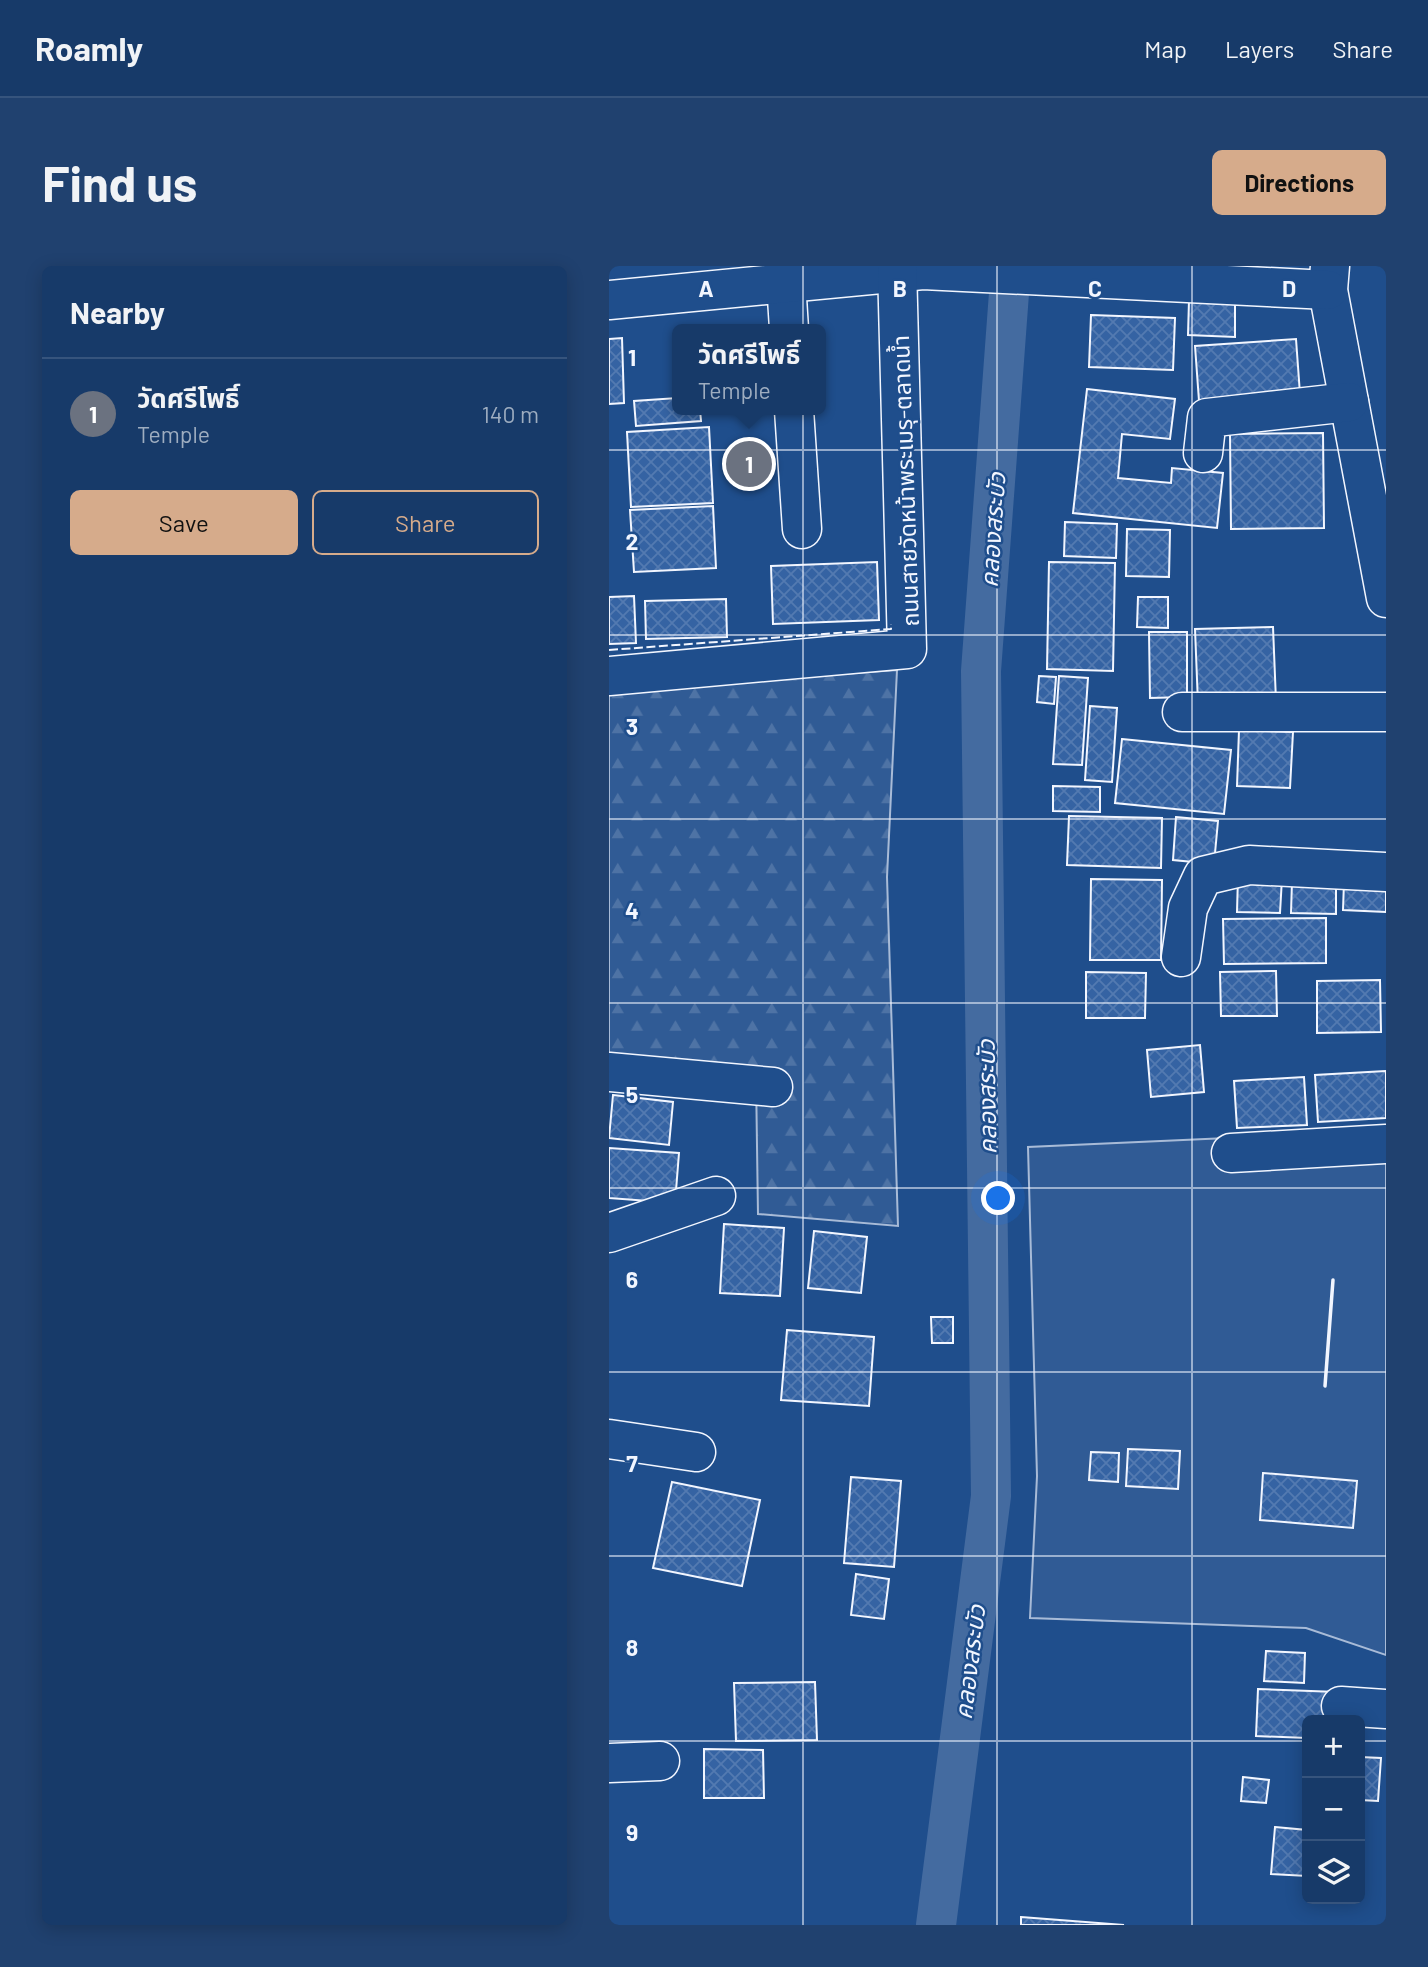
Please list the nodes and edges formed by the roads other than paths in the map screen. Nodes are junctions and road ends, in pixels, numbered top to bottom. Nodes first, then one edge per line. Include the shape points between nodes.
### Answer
1 (906, 269) edge
2 (721, 278) edge
3 (1329, 278) edge
4 (786, 282) junction
5 (609, 300) edge
6 (789, 324) edge
7 (794, 415) edge
8 (1363, 423) edge
9 (1203, 453) dead end
10 (801, 529) dead end
11 (1381, 543) edge
12 (1386, 598) edge
13 (609, 676) edge
14 (1182, 712) dead end
15 (1386, 712) edge
16 (1386, 872) edge
17 (1181, 957) dead end
18 (609, 1072) edge
19 (773, 1087) dead end
20 (1386, 1144) edge
21 (1231, 1153) dead end
22 (716, 1196) dead end
23 (609, 1233) edge
24 (609, 1440) edge
25 (696, 1452) dead end
26 (1341, 1706) dead end
27 (1386, 1709) edge
28 (660, 1761) dead end
29 (609, 1763) edge

1 - 3 street
1 - 4 street
1 - 13 street, ถนนสายวัดหน้าพระเมรุ-ตลาดน้ำ via 907,649
2 - 4 street
2 - 5 street
3 - 8 street
4 - 6 street
7 - 10 street
8 - 9 street via 1207,418
8 - 11 street
11 - 12 street
14 - 15 street
16 - 17 street via 1249,865 1203,876 1188,908
18 - 19 street
20 - 21 street
22 - 23 street
24 - 25 street
26 - 27 street
28 - 29 street

